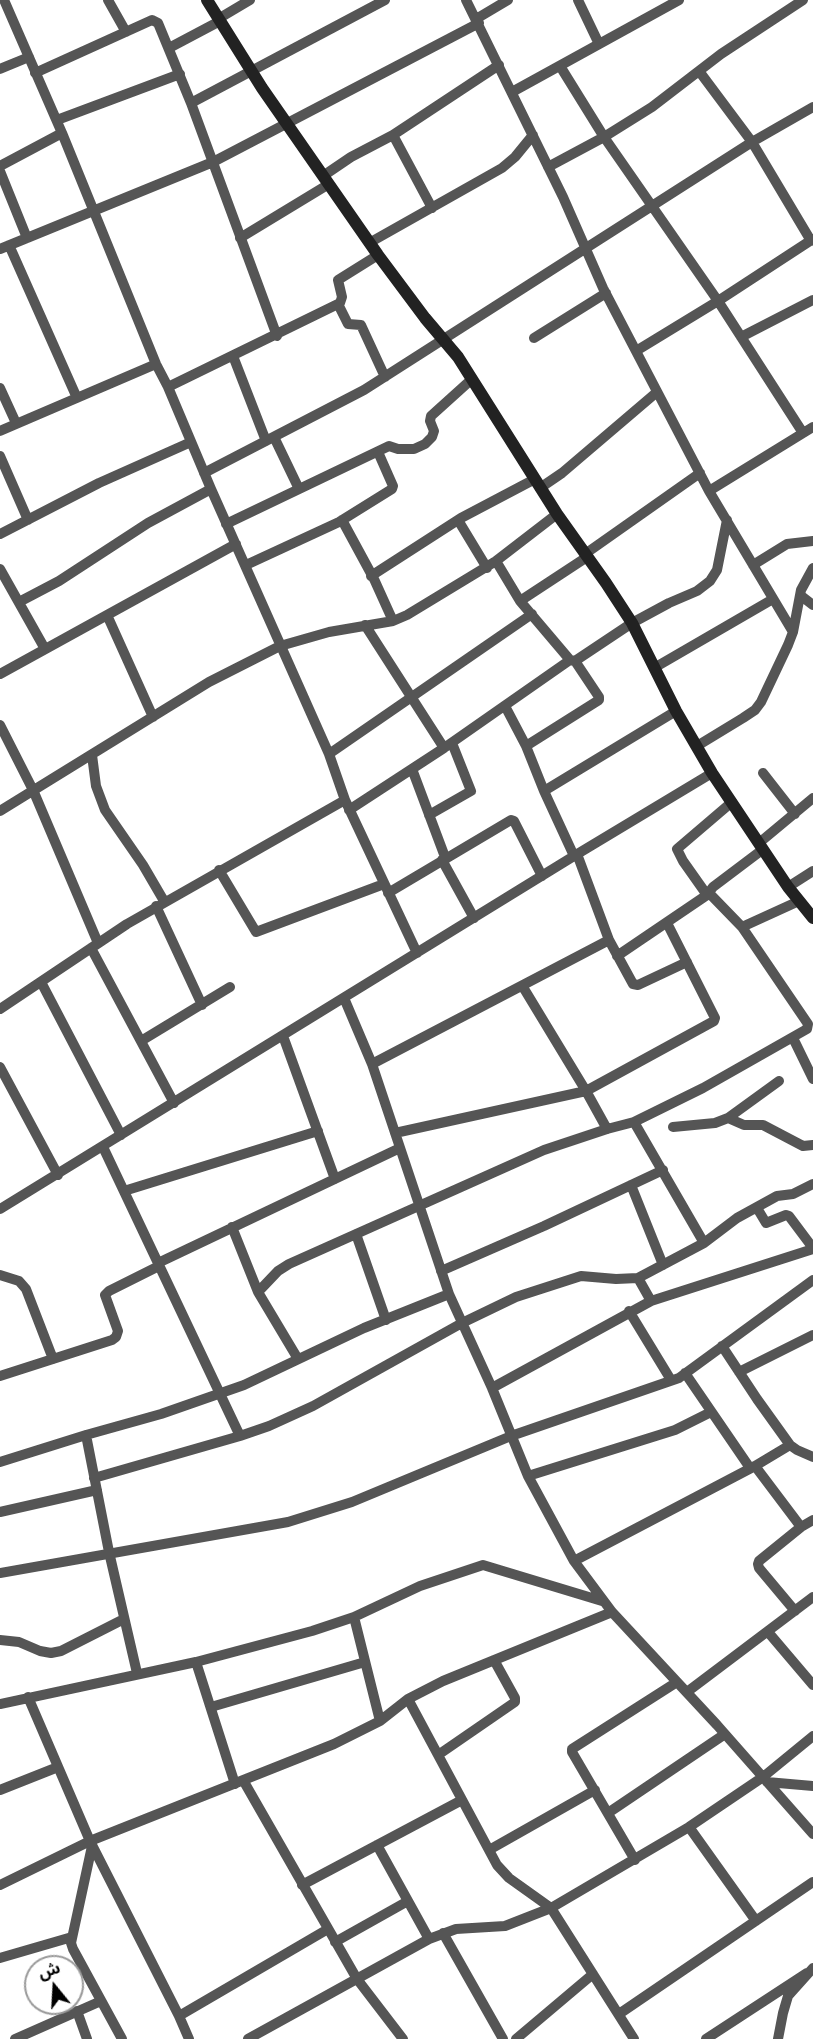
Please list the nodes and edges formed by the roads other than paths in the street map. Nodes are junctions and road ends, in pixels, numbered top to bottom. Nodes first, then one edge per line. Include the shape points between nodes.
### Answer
1 (4, 0) edge
2 (108, 0) edge
3 (207, 0) edge
4 (250, 0) edge
5 (385, 0) edge
6 (466, 0) edge
7 (508, 0) edge
8 (578, 0) edge
9 (679, 0) edge
10 (803, 0) edge
11 (219, 20) junction
12 (477, 21) junction
13 (126, 32) junction
14 (600, 44) junction
15 (169, 48) junction
16 (29, 57) junction
17 (499, 65) junction
18 (560, 66) junction
19 (0, 69) edge
20 (699, 70) junction
21 (252, 72) junction
22 (35, 73) junction
23 (180, 74) junction
24 (512, 92) junction
25 (191, 103) junction
26 (813, 107) edge
27 (57, 120) junction
28 (288, 124) junction
29 (62, 133) junction
30 (393, 135) junction
31 (533, 135) junction
32 (604, 137) junction
33 (752, 142) junction
34 (213, 162) junction
35 (0, 166) edge
36 (548, 167) junction
37 (0, 171) edge
38 (326, 180) junction
39 (652, 207) junction
40 (432, 208) junction
41 (93, 212) junction
42 (240, 237) junction
43 (27, 238) junction
44 (812, 240) edge
45 (369, 243) junction
46 (4, 247) edge
47 (585, 248) junction
48 (378, 255) junction
49 (606, 292) junction
50 (813, 300) edge
51 (718, 301) junction
52 (338, 304) junction
53 (277, 336) junction
54 (741, 337) junction
55 (534, 338) dead end
56 (443, 339) junction
57 (636, 351) junction
58 (233, 356) junction
59 (156, 364) junction
60 (385, 377) junction
61 (472, 379) junction
62 (168, 387) junction
63 (0, 388) edge
64 (657, 392) junction
65 (77, 398) junction
66 (16, 423) junction
67 (813, 427) edge
68 (0, 431) edge
69 (803, 433) junction
70 (270, 439) junction
71 (191, 442) junction
72 (378, 452) junction
73 (0, 456) edge
74 (204, 473) junction
75 (700, 473) junction
76 (538, 483) junction
77 (210, 489) junction
78 (299, 489) junction
79 (709, 491) junction
80 (558, 514) junction
81 (28, 520) junction
82 (342, 520) junction
83 (458, 520) junction
84 (727, 520) junction
85 (226, 524) junction
86 (0, 534) edge
87 (813, 541) edge
88 (236, 544) junction
89 (586, 555) junction
90 (491, 564) junction
91 (246, 565) junction
92 (753, 565) junction
93 (813, 568) edge
94 (0, 569) edge
95 (371, 576) junction
96 (800, 595) junction
97 (773, 599) junction
98 (520, 601) junction
99 (19, 602) junction
100 (813, 605) edge
101 (532, 614) junction
102 (107, 615) junction
103 (393, 621) junction
104 (632, 623) junction
105 (365, 625) junction
106 (793, 632) junction
107 (280, 646) junction
108 (45, 649) junction
109 (573, 661) junction
110 (654, 668) junction
111 (0, 674) edge
112 (411, 699) junction
113 (505, 706) junction
114 (676, 711) junction
115 (153, 717) junction
116 (0, 724) edge
117 (448, 745) junction
118 (526, 746) junction
119 (697, 746) junction
120 (329, 754) junction
121 (92, 755) junction
122 (412, 769) junction
123 (712, 773) junction
124 (763, 773) dead end
125 (33, 790) junction
126 (544, 791) junction
127 (813, 798) edge
128 (732, 802) junction
129 (347, 805) junction
130 (0, 811) edge
131 (795, 814) junction
132 (429, 815) junction
133 (761, 847) junction
134 (576, 855) junction
135 (443, 859) junction
136 (219, 870) junction
137 (813, 870) edge
138 (542, 876) junction
139 (788, 887) junction
140 (386, 888) junction
141 (708, 894) junction
142 (799, 901) junction
143 (160, 904) junction
144 (812, 915) edge
145 (474, 918) junction
146 (667, 923) junction
147 (742, 927) junction
148 (609, 940) junction
149 (94, 946) junction
150 (417, 953) junction
151 (617, 956) junction
152 (687, 962) junction
153 (41, 982) junction
154 (231, 987) dead end
155 (523, 987) junction
156 (344, 998) junction
157 (202, 1005) junction
158 (0, 1009) edge
159 (283, 1036) junction
160 (793, 1038) junction
161 (141, 1041) junction
162 (372, 1064) junction
163 (0, 1067) edge
164 (813, 1079) edge
165 (779, 1081) dead end
166 (586, 1091) junction
167 (174, 1103) junction
168 (728, 1118) junction
169 (634, 1122) junction
170 (673, 1127) dead end
171 (607, 1129) junction
172 (318, 1131) junction
173 (396, 1133) junction
174 (121, 1135) junction
175 (813, 1145) edge
176 (103, 1147) junction
177 (400, 1148) junction
178 (663, 1170) junction
179 (58, 1175) junction
180 (335, 1179) junction
181 (813, 1184) edge
182 (631, 1185) junction
183 (124, 1191) junction
184 (419, 1207) junction
185 (757, 1208) junction
186 (0, 1209) edge
187 (232, 1227) junction
188 (357, 1234) junction
189 (704, 1243) junction
190 (813, 1248) edge
191 (159, 1264) junction
192 (663, 1265) junction
193 (441, 1271) junction
194 (3, 1278) edge
195 (638, 1278) junction
196 (813, 1280) edge
197 (258, 1292) junction
198 (449, 1294) junction
199 (651, 1301) junction
200 (629, 1311) junction
201 (386, 1320) junction
202 (462, 1323) junction
203 (813, 1335) edge
204 (722, 1346) junction
205 (53, 1359) junction
206 (298, 1359) junction
207 (739, 1372) junction
208 (685, 1373) junction
209 (0, 1376) edge
210 (671, 1380) junction
211 (492, 1388) junction
212 (220, 1393) junction
213 (711, 1412) junction
214 (86, 1435) junction
215 (240, 1436) junction
216 (511, 1436) junction
217 (790, 1445) junction
218 (813, 1457) edge
219 (0, 1462) edge
220 (752, 1467) junction
221 (528, 1476) junction
222 (94, 1478) junction
223 (97, 1490) junction
224 (0, 1512) edge
225 (813, 1520) edge
226 (801, 1527) junction
227 (109, 1552) junction
228 (574, 1561) junction
229 (0, 1573) edge
230 (813, 1598) edge
231 (602, 1601) junction
232 (795, 1611) junction
233 (612, 1612) junction
234 (354, 1617) junction
235 (124, 1618) junction
236 (768, 1632) junction
237 (0, 1640) edge
238 (494, 1660) junction
239 (196, 1662) junction
240 (365, 1662) junction
241 (137, 1673) junction
242 (677, 1682) junction
243 (813, 1685) edge
244 (687, 1692) junction
245 (28, 1697) junction
246 (408, 1699) junction
247 (0, 1704) edge
248 (211, 1707) junction
249 (381, 1721) junction
250 (725, 1734) junction
251 (813, 1736) edge
252 (438, 1755) junction
253 (58, 1767) junction
254 (765, 1780) junction
255 (238, 1782) junction
256 (813, 1786) edge
257 (0, 1790) edge
258 (595, 1790) junction
259 (462, 1800) junction
260 (608, 1813) junction
261 (689, 1827) junction
262 (813, 1834) edge
263 (91, 1844) junction
264 (377, 1845) junction
265 (489, 1850) junction
266 (635, 1860) junction
267 (813, 1882) edge
268 (0, 1885) edge
269 (302, 1885) junction
270 (408, 1901) junction
271 (550, 1908) junction
272 (756, 1921) junction
273 (328, 1929) junction
274 (443, 1933) junction
275 (72, 1937) junction
276 (429, 1939) junction
277 (335, 1942) junction
278 (0, 1958) edge
279 (810, 1970) edge
280 (593, 1974) junction
281 (357, 1979) junction
282 (101, 2001) junction
283 (84, 2009) edge
284 (619, 2014) junction
285 (70, 2015) edge
286 (78, 2015) edge
287 (179, 2016) junction
288 (630, 2037) edge
289 (15, 2039) edge
290 (87, 2039) edge
291 (122, 2039) edge
292 (189, 2039) edge
293 (248, 2039) edge
294 (403, 2039) edge
295 (503, 2039) edge
296 (516, 2039) edge
297 (706, 2039) edge
298 (778, 2039) edge

1 - 16 street
2 - 13 street
3 - 11 street
4 - 11 street
5 - 21 street
6 - 12 street
7 - 12 street
8 - 14 street
9 - 14 street
10 - 20 street
11 - 15 street
11 - 21 street
12 - 17 street
12 - 28 street
13 - 15 street via 155,20
13 - 22 street
14 - 18 street
15 - 23 street
16 - 19 street
16 - 22 street
17 - 24 street
17 - 30 street
18 - 24 street
18 - 32 street
20 - 32 street via 652,107
20 - 33 street
21 - 25 street
21 - 28 street
22 - 27 street
23 - 25 street
23 - 27 street
24 - 31 street
25 - 34 street
26 - 33 street
27 - 29 street
28 - 34 street
28 - 38 street
29 - 35 street
29 - 41 street
30 - 38 street via 351,157
30 - 40 street
31 - 36 street
31 - 40 street via 502,168
32 - 36 street
32 - 39 street
33 - 39 street
33 - 44 street
34 - 41 street
34 - 42 street
36 - 47 street
37 - 43 street
38 - 42 street
38 - 45 street
39 - 47 street
39 - 51 street
40 - 45 street
41 - 43 street
41 - 59 street
42 - 53 street
43 - 46 street
44 - 51 street
45 - 48 street
46 - 65 street
47 - 49 street
47 - 56 street
48 - 52 street via 338,280 342,297
48 - 56 street
49 - 55 street
49 - 57 street
50 - 54 street
51 - 54 street
51 - 57 street
52 - 53 street
52 - 60 street via 348,324 361,325
53 - 58 street
54 - 69 street
56 - 60 street
56 - 61 street
57 - 64 street
58 - 62 street
58 - 70 street
59 - 62 street
59 - 65 street
60 - 70 street
61 - 72 street via 431,416 434,431 425,444 414,449 388,446
61 - 76 street
62 - 71 street
63 - 66 street
64 - 75 street
64 - 76 street via 562,472
65 - 66 street
66 - 68 street
67 - 69 street
69 - 79 street
70 - 74 street
70 - 78 street
71 - 74 street
71 - 81 street
72 - 78 street
72 - 82 street via 392,489
73 - 81 street
74 - 77 street
75 - 79 street
75 - 89 street
76 - 80 street
76 - 83 street
77 - 85 street
77 - 99 street
78 - 85 street
79 - 84 street
80 - 89 street
80 - 90 street
81 - 86 street
82 - 91 street
82 - 95 street
83 - 90 street
83 - 95 street
84 - 92 street
84 - 104 street via 717,570 710,580 697,591
85 - 88 street
87 - 92 street via 787,544
88 - 91 street
88 - 102 street
89 - 98 street
89 - 104 street
90 - 98 street
90 - 103 street
91 - 107 street
92 - 97 street
93 - 96 street
94 - 99 street
95 - 103 street
96 - 100 street
96 - 106 street
97 - 106 street
97 - 110 street
98 - 101 street
99 - 108 street
101 - 109 street
101 - 112 street
102 - 108 street
102 - 115 street
103 - 105 street
104 - 109 street
104 - 110 street
105 - 107 street
105 - 112 street
106 - 119 street via 755,710
107 - 115 street via 209,682
107 - 120 street
108 - 111 street
109 - 113 street
109 - 118 street via 599,700
110 - 114 street
112 - 117 street
112 - 120 street
113 - 117 street
113 - 118 street
114 - 119 street
114 - 126 street
115 - 121 street
116 - 125 street
117 - 122 street
117 - 132 street via 471,791
118 - 126 street
119 - 123 street
120 - 129 street
121 - 125 street
121 - 143 street via 96,786 105,810 148,873
122 - 129 street
122 - 132 street
123 - 128 street
123 - 134 street
124 - 131 street
125 - 130 street
125 - 149 street
126 - 134 street
127 - 131 street
128 - 133 street
128 - 141 street via 677,849
129 - 136 street
129 - 140 street
131 - 133 street
132 - 135 street
133 - 139 street
133 - 141 street
134 - 138 street
134 - 148 street
135 - 138 street via 512,820
135 - 140 street
135 - 145 street
136 - 140 street via 256,932
136 - 143 street
137 - 139 street
138 - 145 street
139 - 142 street
140 - 150 street
141 - 146 street
141 - 147 street
142 - 144 street
142 - 147 street
143 - 149 street
143 - 157 street
145 - 150 street
146 - 151 street
146 - 152 street
147 - 160 street via 808,1024
148 - 151 street
148 - 155 street
149 - 153 street
149 - 161 street
150 - 156 street
151 - 152 street via 635,986
152 - 166 street via 715,1019
153 - 158 street
153 - 174 street
154 - 157 street
155 - 162 street
155 - 166 street
156 - 159 street
156 - 162 street
157 - 161 street
159 - 167 street
159 - 172 street
160 - 164 street
160 - 169 street
161 - 167 street
162 - 173 street
163 - 179 street
165 - 168 street
166 - 171 street
166 - 173 street
167 - 174 street
168 - 170 street
168 - 175 street via 744,1125 763,1125 803,1146
169 - 171 street
169 - 178 street
171 - 184 street via 544,1150
172 - 180 street
172 - 183 street
173 - 177 street
174 - 176 street
176 - 179 street
176 - 183 street
177 - 180 street
177 - 184 street
178 - 182 street
178 - 189 street
179 - 186 street
180 - 187 street
181 - 185 street via 793,1194 777,1196
182 - 192 street
182 - 193 street
183 - 191 street
184 - 188 street
184 - 193 street
185 - 189 street
185 - 190 street via 766,1223 789,1216
187 - 191 street
187 - 197 street
188 - 197 street via 283,1267
188 - 201 street
189 - 192 street
190 - 199 street
191 - 205 street via 105,1295 118,1331 112,1340
191 - 212 street
192 - 195 street
193 - 198 street
194 - 205 street via 19,1281 30,1296
195 - 199 street
195 - 202 street via 578,1277 516,1297
196 - 204 street
197 - 206 street
198 - 201 street
198 - 202 street
199 - 200 street
200 - 210 street
200 - 211 street
201 - 206 street
202 - 211 street
202 - 215 street via 313,1406
203 - 207 street
204 - 207 street
204 - 208 street
205 - 209 street
206 - 212 street
207 - 217 street
208 - 210 street
208 - 213 street
210 - 216 street
211 - 216 street
212 - 214 street
212 - 215 street
213 - 220 street
213 - 221 street via 675,1430
214 - 219 street
214 - 222 street
215 - 222 street
216 - 221 street
216 - 227 street via 352,1502 298,1519
217 - 218 street
217 - 220 street
220 - 226 street
220 - 228 street
221 - 228 street
222 - 223 street
223 - 224 street
223 - 227 street
225 - 226 street
226 - 232 street via 758,1564
227 - 229 street
227 - 235 street
228 - 231 street
230 - 232 street
231 - 233 street
231 - 234 street via 483,1565 420,1586
232 - 236 street
233 - 238 street
233 - 242 street
234 - 239 street
234 - 240 street
235 - 237 street via 61,1651 40,1651 19,1642
235 - 241 street
236 - 243 street
236 - 244 street
238 - 246 street
238 - 252 street via 515,1702
239 - 241 street
239 - 248 street
240 - 248 street
240 - 249 street
241 - 245 street
242 - 244 street
242 - 258 street via 574,1747 572,1752
244 - 250 street
245 - 247 street
245 - 253 street
246 - 249 street
246 - 252 street
248 - 255 street
249 - 255 street
250 - 254 street
250 - 260 street
251 - 254 street
252 - 259 street
253 - 257 street
253 - 263 street
254 - 256 street
254 - 261 street
254 - 262 street
255 - 263 street
255 - 269 street
258 - 260 street
258 - 265 street
259 - 264 street
259 - 265 street
260 - 266 street
261 - 266 street
261 - 272 street
263 - 268 street
263 - 275 street
263 - 287 street
264 - 269 street
264 - 270 street
265 - 271 street via 509,1878
266 - 271 street
267 - 272 street
269 - 273 street
270 - 276 street
270 - 277 street
271 - 274 street via 505,1926
271 - 280 street
272 - 284 street
273 - 277 street
273 - 287 street
274 - 276 street
274 - 295 street
275 - 278 street
275 - 282 street via 73,1949
276 - 281 street
277 - 281 street
279 - 297 street
279 - 298 street via 788,1996
280 - 284 street
280 - 296 street
281 - 293 street
281 - 294 street
282 - 283 street
282 - 291 street
284 - 288 street
285 - 289 street
286 - 290 street
287 - 292 street

